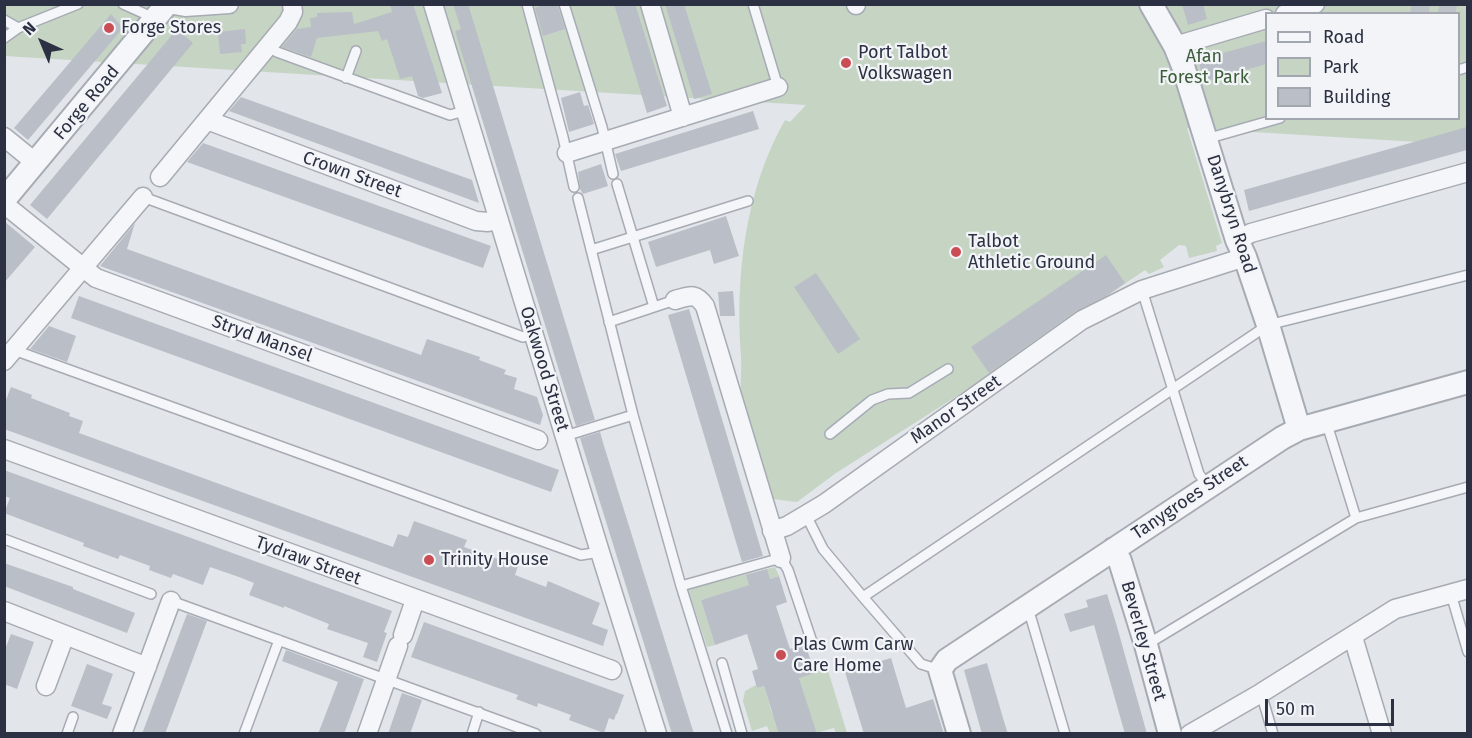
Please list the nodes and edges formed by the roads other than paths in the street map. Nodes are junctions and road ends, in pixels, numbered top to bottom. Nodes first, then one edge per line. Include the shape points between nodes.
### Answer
1 (78, 4) edge
2 (123, 4) edge
3 (229, 4) edge
4 (292, 4) edge
5 (433, 4) edge
6 (526, 4) edge
7 (564, 4) edge
8 (650, 4) edge
9 (753, 4) edge
10 (1150, 4) edge
11 (1315, 4) edge
12 (164, 10) edge
13 (1289, 12) edge
14 (1265, 19) edge
15 (4, 20) edge
16 (18, 28) junction
17 (4, 38) edge
18 (268, 46) junction
19 (1175, 46) junction
20 (356, 51) dead end
21 (346, 78) junction
22 (778, 87) joint
23 (465, 111) junction
24 (683, 117) junction
25 (207, 120) junction
26 (1273, 120) edge
27 (4, 136) edge
28 (1206, 138) junction
29 (605, 141) junction
30 (567, 153) junction
31 (36, 163) junction
32 (1467, 172) edge
33 (613, 174) dead end
34 (160, 177) dead end
35 (617, 184) dead end
36 (574, 187) dead end
37 (142, 197) joint
38 (578, 198) dead end
39 (748, 201) dead end
40 (4, 202) edge
41 (499, 220) junction
42 (632, 237) junction
43 (1241, 249) junction
44 (591, 250) junction
45 (83, 268) junction
46 (1467, 275) edge
47 (1142, 290) junction
48 (675, 300) joint
49 (654, 307) junction
50 (609, 322) junction
51 (1268, 325) junction
52 (533, 334) junction
53 (9, 355) edge
54 (948, 369) dead end
55 (1467, 382) edge
56 (1174, 390) junction
57 (633, 415) junction
58 (1326, 421) junction
59 (1299, 429) junction
60 (830, 434) dead end
61 (565, 436) junction
62 (538, 440) dead end
63 (4, 449) edge
64 (1208, 486) junction
65 (1467, 487) edge
66 (806, 515) junction
67 (1356, 518) junction
68 (772, 531) junction
69 (4, 539) edge
70 (1114, 549) junction
71 (600, 552) junction
72 (781, 558) junction
73 (681, 586) junction
74 (1459, 592) edge
75 (151, 594) dead end
76 (863, 597) junction
77 (415, 600) junction
78 (171, 601) joint
79 (1025, 608) junction
80 (4, 611) edge
81 (65, 635) junction
82 (1353, 637) junction
83 (279, 640) junction
84 (813, 645) dead end
85 (1146, 645) junction
86 (1467, 652) edge
87 (722, 663) dead end
88 (147, 667) junction
89 (612, 670) dead end
90 (940, 670) junction
91 (386, 678) junction
92 (46, 686) dead end
93 (1261, 693) junction
94 (479, 712) junction
95 (73, 717) dead end
96 (124, 733) edge
97 (67, 734) edge
98 (244, 734) edge
99 (367, 734) edge
100 (472, 734) edge
101 (536, 734) edge
102 (657, 734) edge
103 (727, 734) edge
104 (742, 734) edge
105 (959, 734) edge
106 (1065, 734) edge
107 (1170, 734) edge
108 (1190, 734) edge
109 (1273, 734) edge
110 (1382, 734) edge

1 - 16 lane
2 - 12 lane
3 - 12 street
4 - 18 street via 288,22
5 - 23 street, Oakwood Street
6 - 30 lane
7 - 29 lane
8 - 24 street
9 - 22 lane
10 - 19 street, Danybryn Road
11 - 13 street
12 - 31 street, Forge Road
14 - 19 street
15 - 16 lane
16 - 17 lane
18 - 21 lane
18 - 25 street
19 - 28 street, Danybryn Road
20 - 21 lane
21 - 23 lane via 450,115
22 - 24 street
23 - 41 street, Oakwood Street
24 - 29 street
25 - 34 street
25 - 41 street, Crown Street via 476,221
26 - 28 lane
27 - 31 street
28 - 43 street, Danybryn Road
29 - 30 street
29 - 33 lane
30 - 36 lane
31 - 40 street, Forge Road
32 - 43 street, Manor Street via 1251,233
35 - 42 lane
37 - 45 street
37 - 52 lane via 523,337
38 - 44 lane
39 - 42 lane
40 - 45 street, Stryd Mansel
41 - 52 street, Oakwood Street
42 - 44 lane
42 - 49 lane
43 - 47 street, Manor Street
43 - 51 street, Danybryn Road
44 - 50 lane
45 - 53 street
45 - 62 street, Stryd Mansel via 96,279
46 - 51 lane
47 - 56 lane
47 - 66 street, Manor Street via 1082,320
48 - 49 lane
48 - 68 street via 692,295 705,306
49 - 50 lane
50 - 57 lane
51 - 56 lane
51 - 59 street, Danybryn Road
52 - 61 street, Oakwood Street
53 - 71 lane via 581,555
54 - 60 lane via 909,393 888,394 873,400
55 - 58 street, Tanygroes Street
56 - 64 lane via 1199,474
56 - 76 lane
57 - 61 lane
57 - 73 lane
58 - 59 street, Tanygroes Street
58 - 67 lane
59 - 64 street, Tanygroes Street
61 - 71 street, Oakwood Street
63 - 77 street, Tydraw Street
64 - 70 street, Tanygroes Street
65 - 67 lane
66 - 68 street, Manor Street
66 - 76 lane via 823,549
67 - 85 lane
68 - 72 street
69 - 75 lane
70 - 79 street, Tanygroes Street
70 - 85 street, Beverley Street
71 - 102 street, Oakwood Street
72 - 73 lane
72 - 84 lane
73 - 103 lane
74 - 82 street via 1395,609
74 - 86 lane
76 - 90 lane via 921,664
77 - 89 street, Tydraw Street
77 - 91 street
78 - 83 lane
78 - 88 street
79 - 90 street, Tanygroes Street via 947,660
79 - 106 lane
80 - 81 street
81 - 88 street
81 - 92 street
82 - 93 street
82 - 110 street
83 - 91 lane
83 - 98 lane
85 - 107 street, Beverley Street
87 - 104 lane
88 - 96 street
90 - 105 street
91 - 94 lane
91 - 99 street
93 - 108 street
93 - 109 lane
94 - 100 lane
94 - 101 lane
95 - 97 lane

